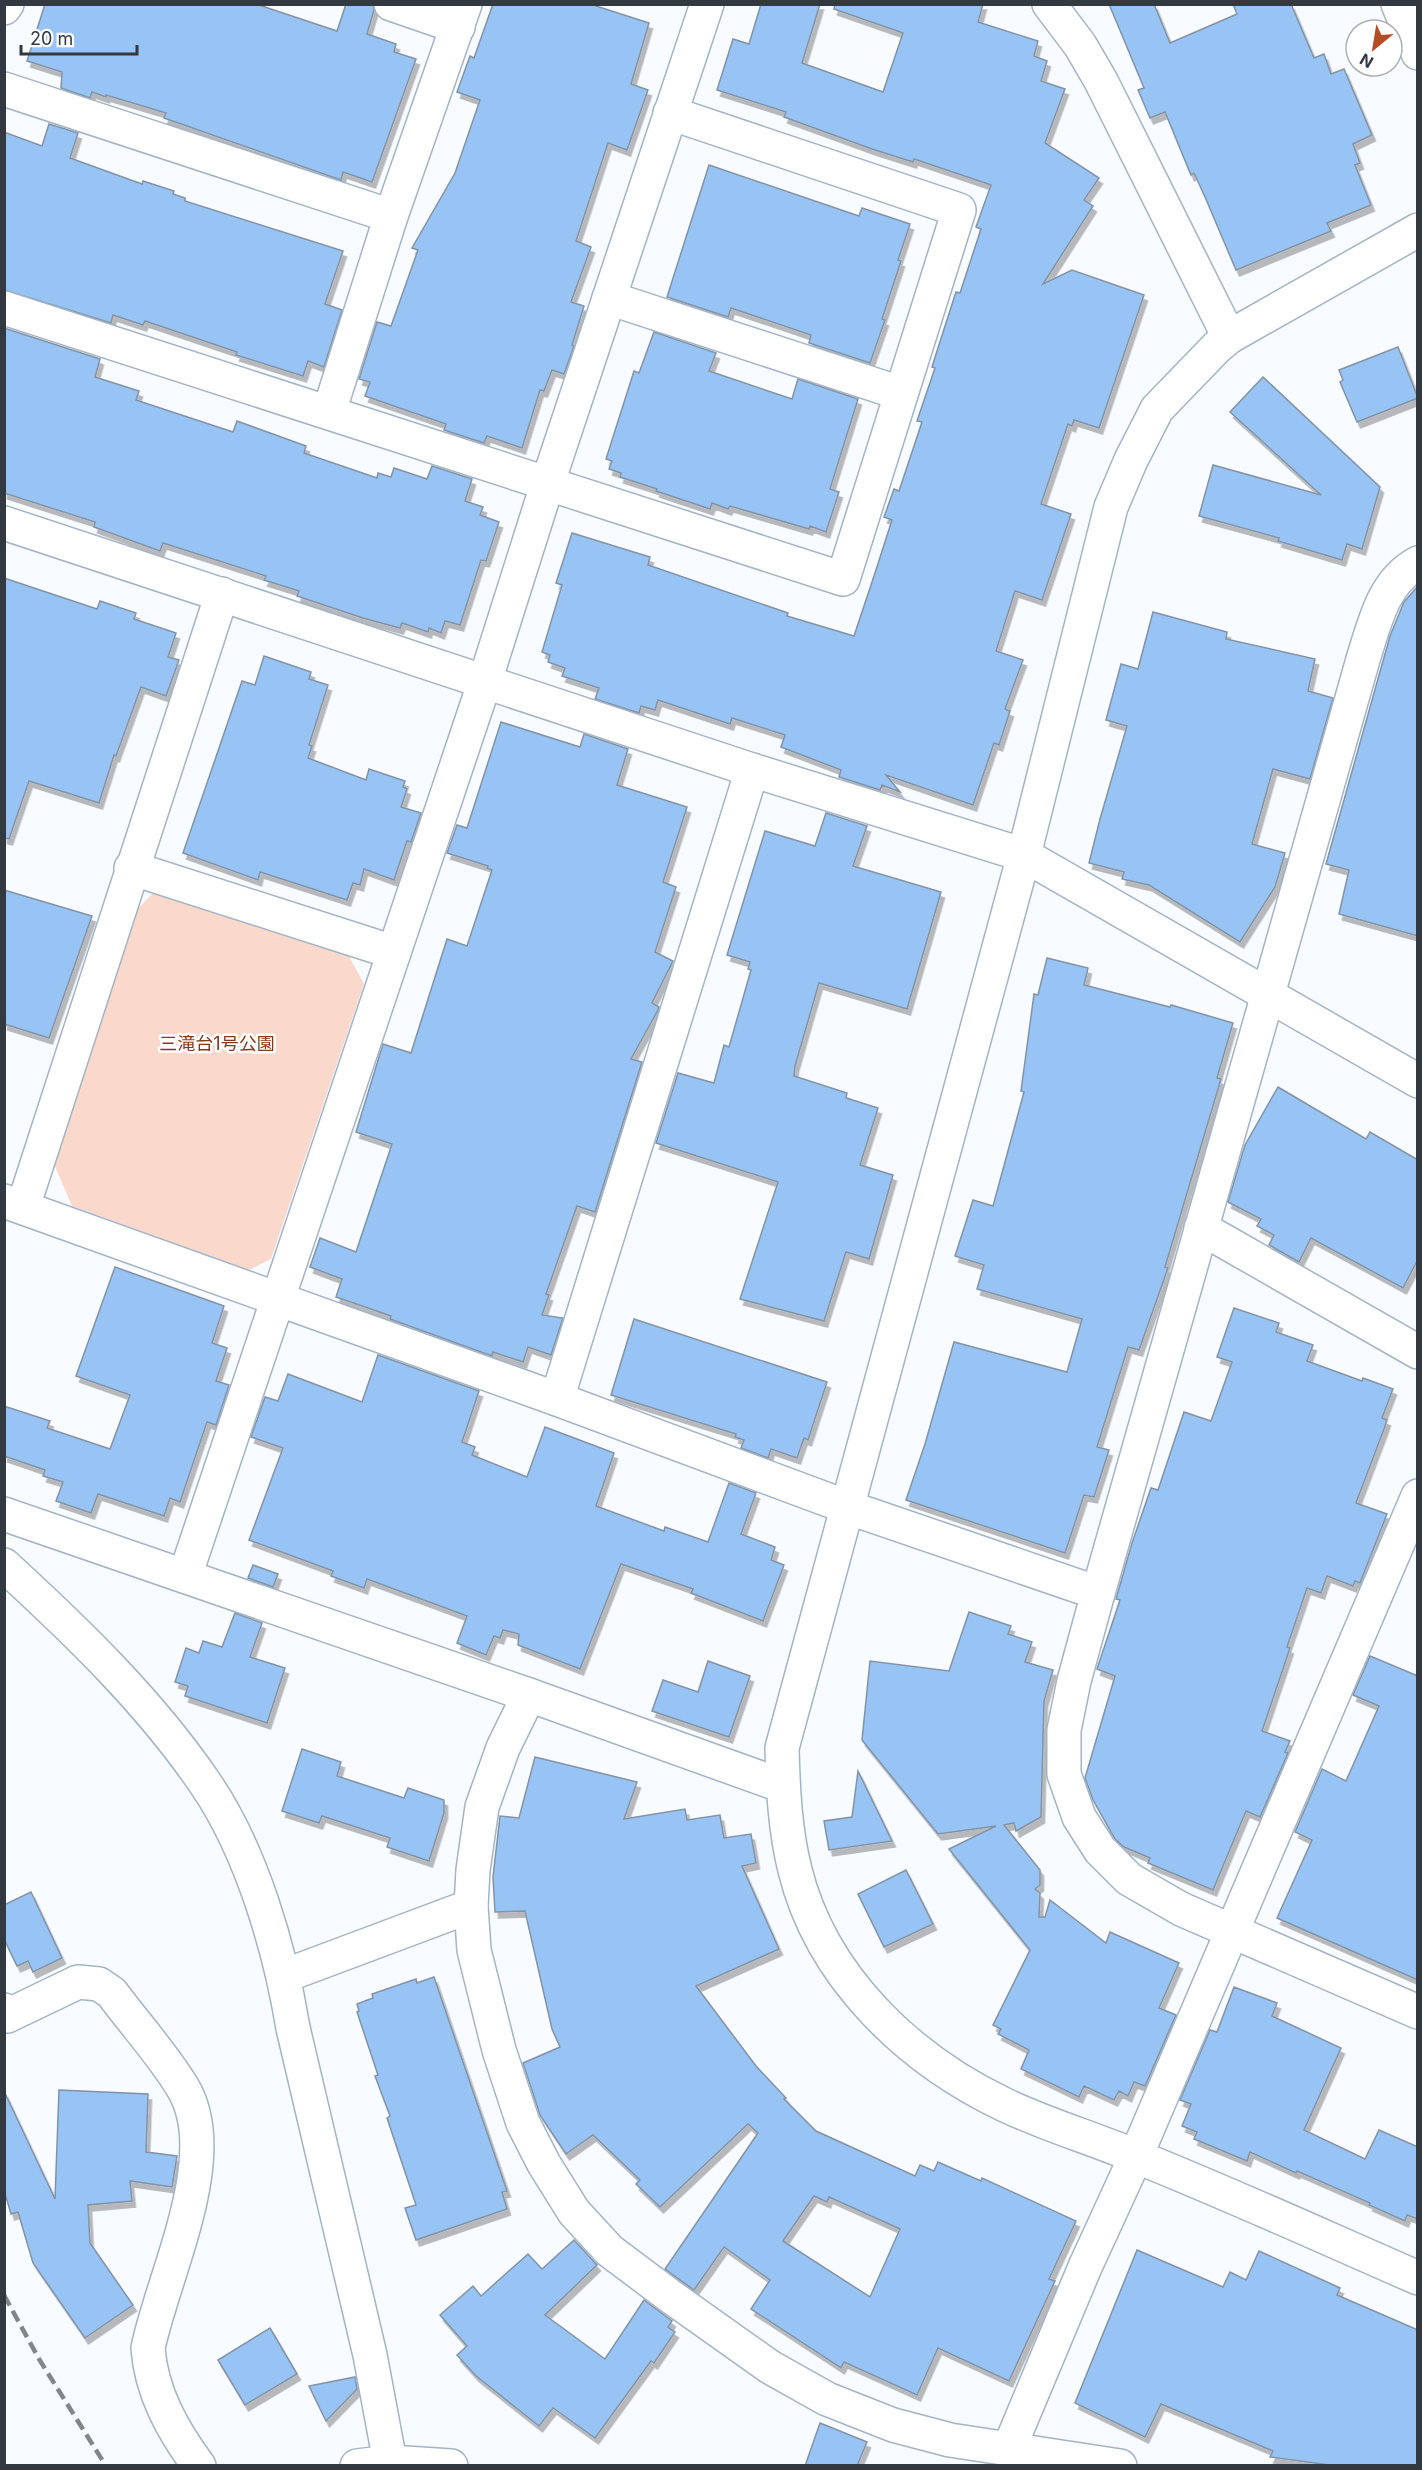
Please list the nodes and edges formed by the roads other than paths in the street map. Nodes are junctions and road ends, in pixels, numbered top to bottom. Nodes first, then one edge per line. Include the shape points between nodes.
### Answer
1 (391, 4) edge
2 (707, 4) edge
3 (1048, 4) edge
4 (1398, 4) edge
5 (461, 16) edge
6 (1418, 53) edge
7 (4, 89) edge
8 (670, 113) junction
9 (391, 216) junction
10 (1418, 230) edge
11 (609, 298) junction
12 (4, 308) edge
13 (1228, 337) junction
14 (900, 393) junction
15 (329, 412) junction
16 (548, 482) junction
17 (4, 523) edge
18 (1418, 563) edge
19 (222, 594) junction
20 (485, 681) junction
21 (752, 770) junction
22 (1024, 855) junction
23 (131, 868) junction
24 (393, 952) junction
25 (1267, 996) junction
26 (1418, 1081) edge
27 (14, 1204) edge
28 (1200, 1228) junction
29 (277, 1300) junction
30 (1418, 1352) edge
31 (557, 1399) junction
32 (1418, 1496) edge
33 (847, 1507) junction
34 (4, 1514) edge
35 (4, 1565) edge
36 (185, 1576) junction
37 (1098, 1593) junction
38 (529, 1695) junction
39 (783, 1786) junction
40 (471, 1906) junction
41 (1232, 1930) junction
42 (284, 1976) junction
43 (4, 2010) edge
44 (1418, 2012) edge
45 (1136, 2156) junction
46 (1418, 2278) edge
47 (1008, 2451) junction
48 (390, 2462) junction
49 (198, 2466) edge
50 (357, 2466) edge
51 (451, 2466) edge
52 (1120, 2466) edge

1 - 5 street
2 - 8 street
3 - 13 street via 1080,45 1101,81
4 - 6 street
5 - 9 street
7 - 9 street
8 - 11 street
8 - 14 street via 959,210
9 - 15 street
10 - 13 street
11 - 14 street
11 - 16 street
12 - 15 street
13 - 22 street via 1157,409 1112,507
14 - 16 street via 843,579
15 - 16 street
16 - 20 street
17 - 19 street
18 - 25 street via 1398,576 1382,602
19 - 20 street
19 - 23 street
20 - 21 street
20 - 24 street
21 - 22 street
21 - 31 street
22 - 25 street
22 - 33 street
23 - 24 street
23 - 27 street
24 - 29 street
25 - 26 street
25 - 28 street
27 - 29 street
28 - 30 street
28 - 37 street
29 - 31 street
29 - 36 street
31 - 33 street
32 - 41 street
33 - 37 street
33 - 39 street via 782,1748
34 - 36 street
35 - 42 street via 144,1703 208,1786 250,1871
36 - 38 street
37 - 41 street via 1064,1730 1064,1774 1079,1817 1100,1850 1129,1880 1181,1909
38 - 39 street
38 - 40 street via 503,1748 482,1807
39 - 45 street via 795,1869 812,1918 857,1993 888,2025 964,2083 1006,2105
40 - 42 street
40 - 47 street via 474,1950 486,2001 524,2123 574,2212 610,2252 770,2367 827,2399 893,2425
41 - 44 street
41 - 45 street
42 - 48 street via 370,2355
43 - 49 street via 7,2016 78,1982 99,1984 112,1993 183,2088 192,2107 199,2145 193,2189 148,2348 149,2367 160,2397 177,2436
45 - 46 street
45 - 47 street
47 - 52 street
48 - 50 street
48 - 51 street

